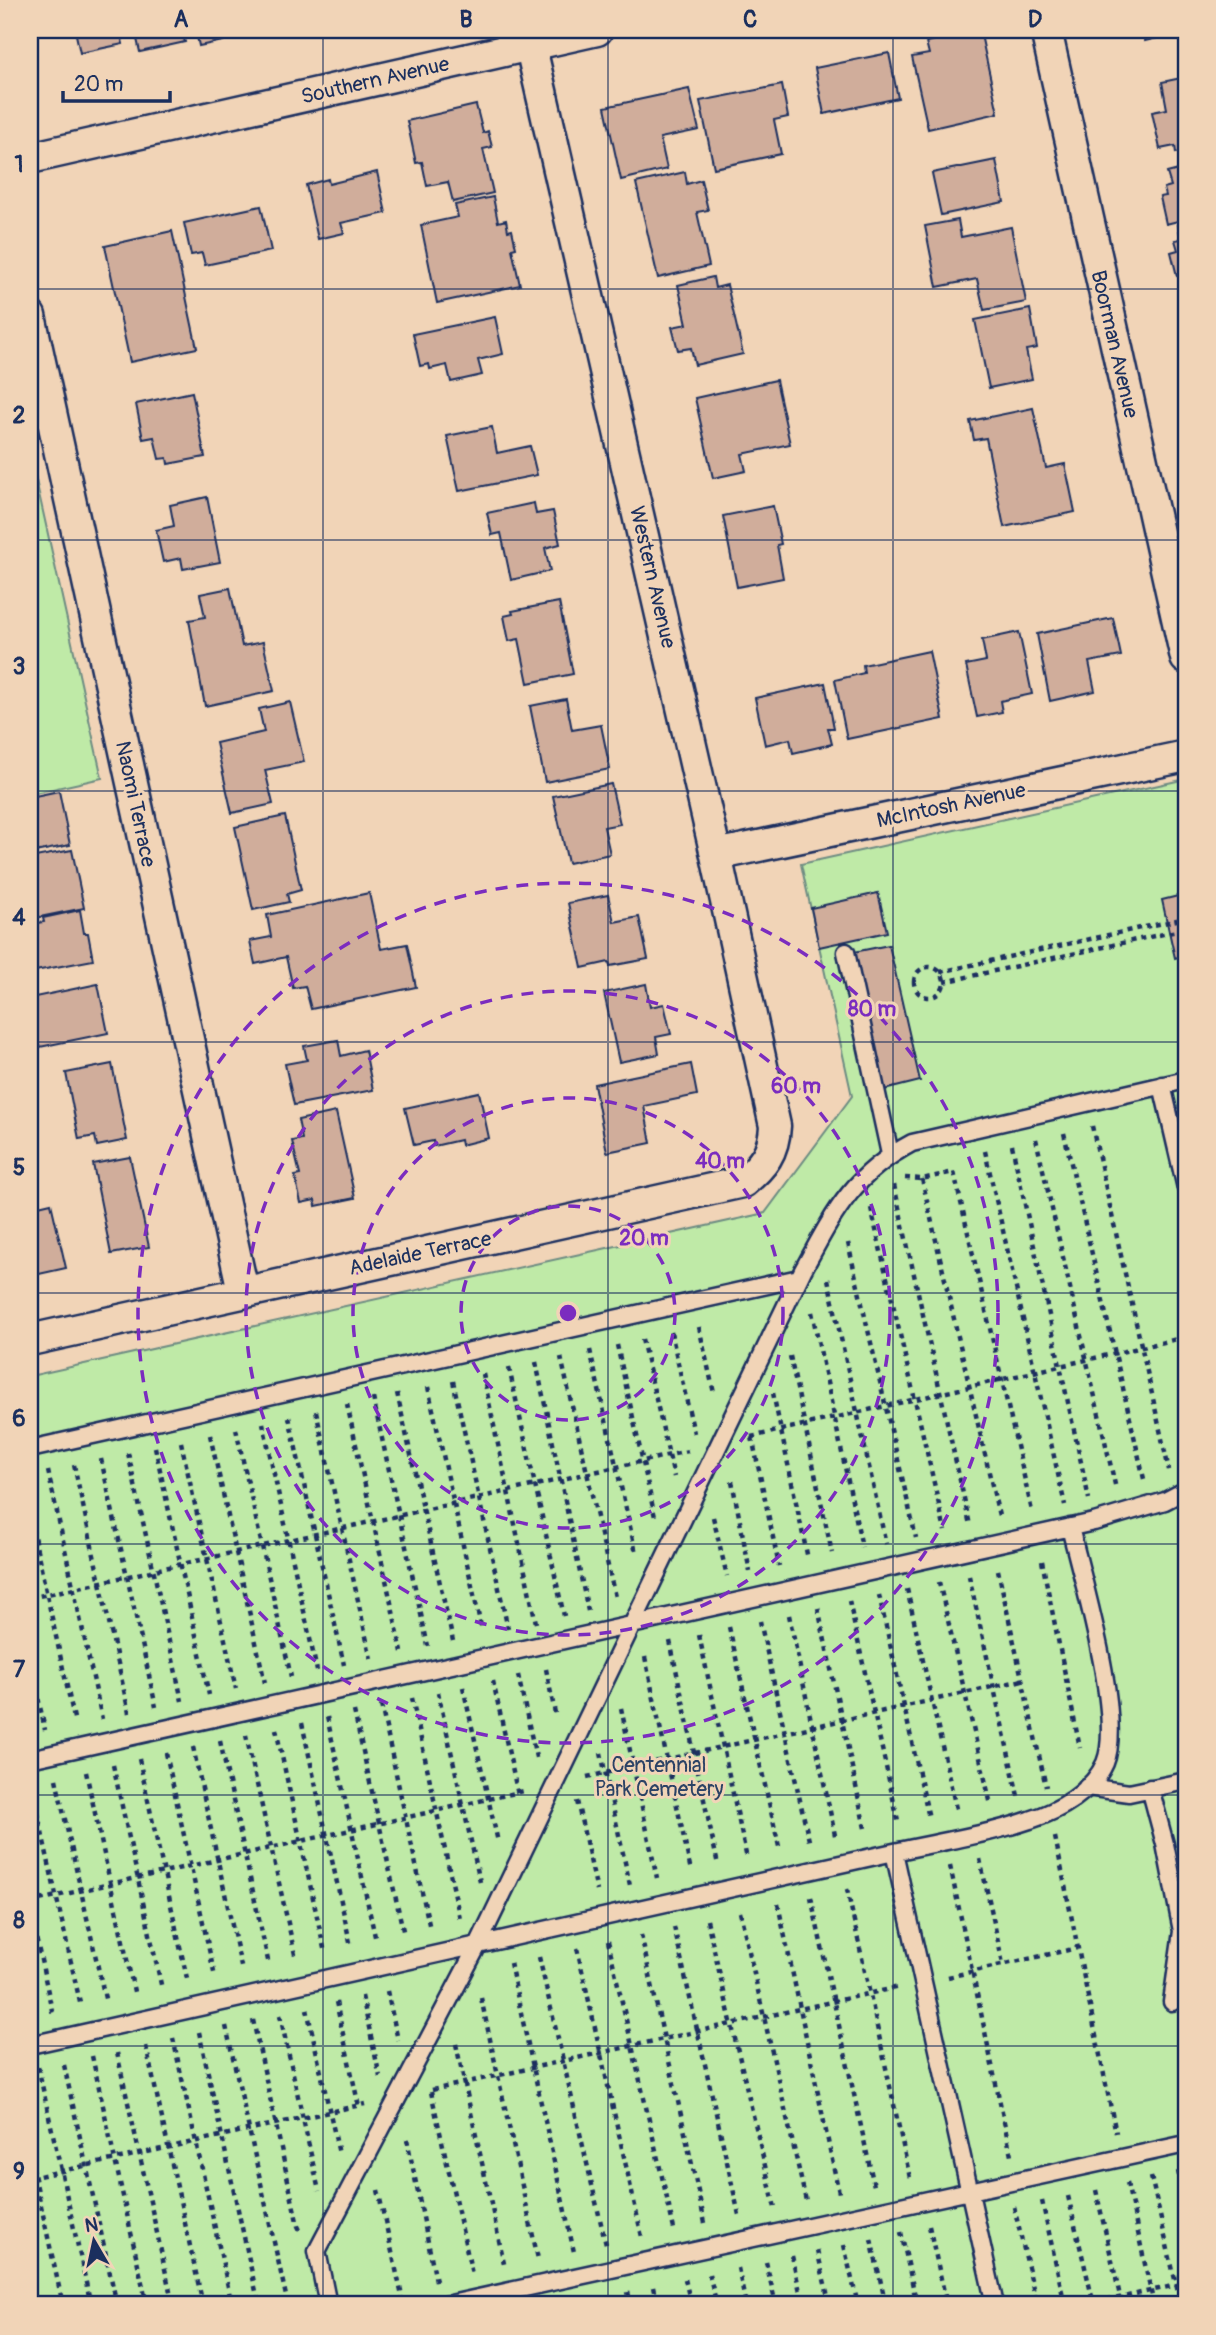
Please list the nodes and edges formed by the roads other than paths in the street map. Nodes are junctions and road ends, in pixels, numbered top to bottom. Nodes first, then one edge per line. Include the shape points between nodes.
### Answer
1 (597, 30) edge
2 (1046, 30) edge
3 (529, 37) edge
4 (30, 158) edge
5 (30, 316) edge
6 (1186, 658) edge
7 (1186, 756) edge
8 (716, 855) junction
9 (846, 952) dead end
10 (1186, 1080) edge
11 (1162, 1085) junction
12 (775, 1126) joint
13 (890, 1154) junction
14 (1186, 1188) edge
15 (801, 1274) junction
16 (243, 1291) junction
17 (30, 1340) edge
18 (36, 1448) edge
19 (1181, 1493) edge
20 (1070, 1527) junction
21 (631, 1624) junction
22 (30, 1759) edge
23 (1186, 1781) edge
24 (1087, 1787) junction
25 (1150, 1788) junction
26 (899, 1851) junction
27 (475, 1950) junction
28 (1172, 2002) dead end
29 (32, 2045) edge
30 (1180, 2145) edge
31 (969, 2191) junction
32 (443, 2299) edge
33 (328, 2305) edge
34 (995, 2305) edge

1 - 3 street, Southern Avenue
2 - 6 street, Boorman Avenue
3 - 4 street, Southern Avenue
3 - 8 street, Western Avenue
5 - 16 street, Naomi Terrace
7 - 8 street, McIntosh Avenue
8 - 12 street, Western Avenue
9 - 13 lane
10 - 11 lane
11 - 13 lane via 912,1143
11 - 14 lane
12 - 16 street, Adelaide Terrace via 769,1156 743,1182
13 - 15 lane via 839,1204
15 - 18 lane
15 - 21 lane
16 - 17 street, Adelaide Terrace
19 - 20 lane
20 - 21 lane
20 - 24 lane via 1109,1707 1110,1747
21 - 22 lane
21 - 27 lane
23 - 25 lane
24 - 25 lane via 1129,1793
24 - 26 lane via 1080,1795 1024,1822
25 - 28 lane via 1182,1931
26 - 27 lane via 504,1938
26 - 31 lane
27 - 29 lane via 381,1966
27 - 33 lane via 392,2099 317,2251
30 - 31 lane
31 - 32 lane via 544,2285 478,2298
31 - 34 lane

